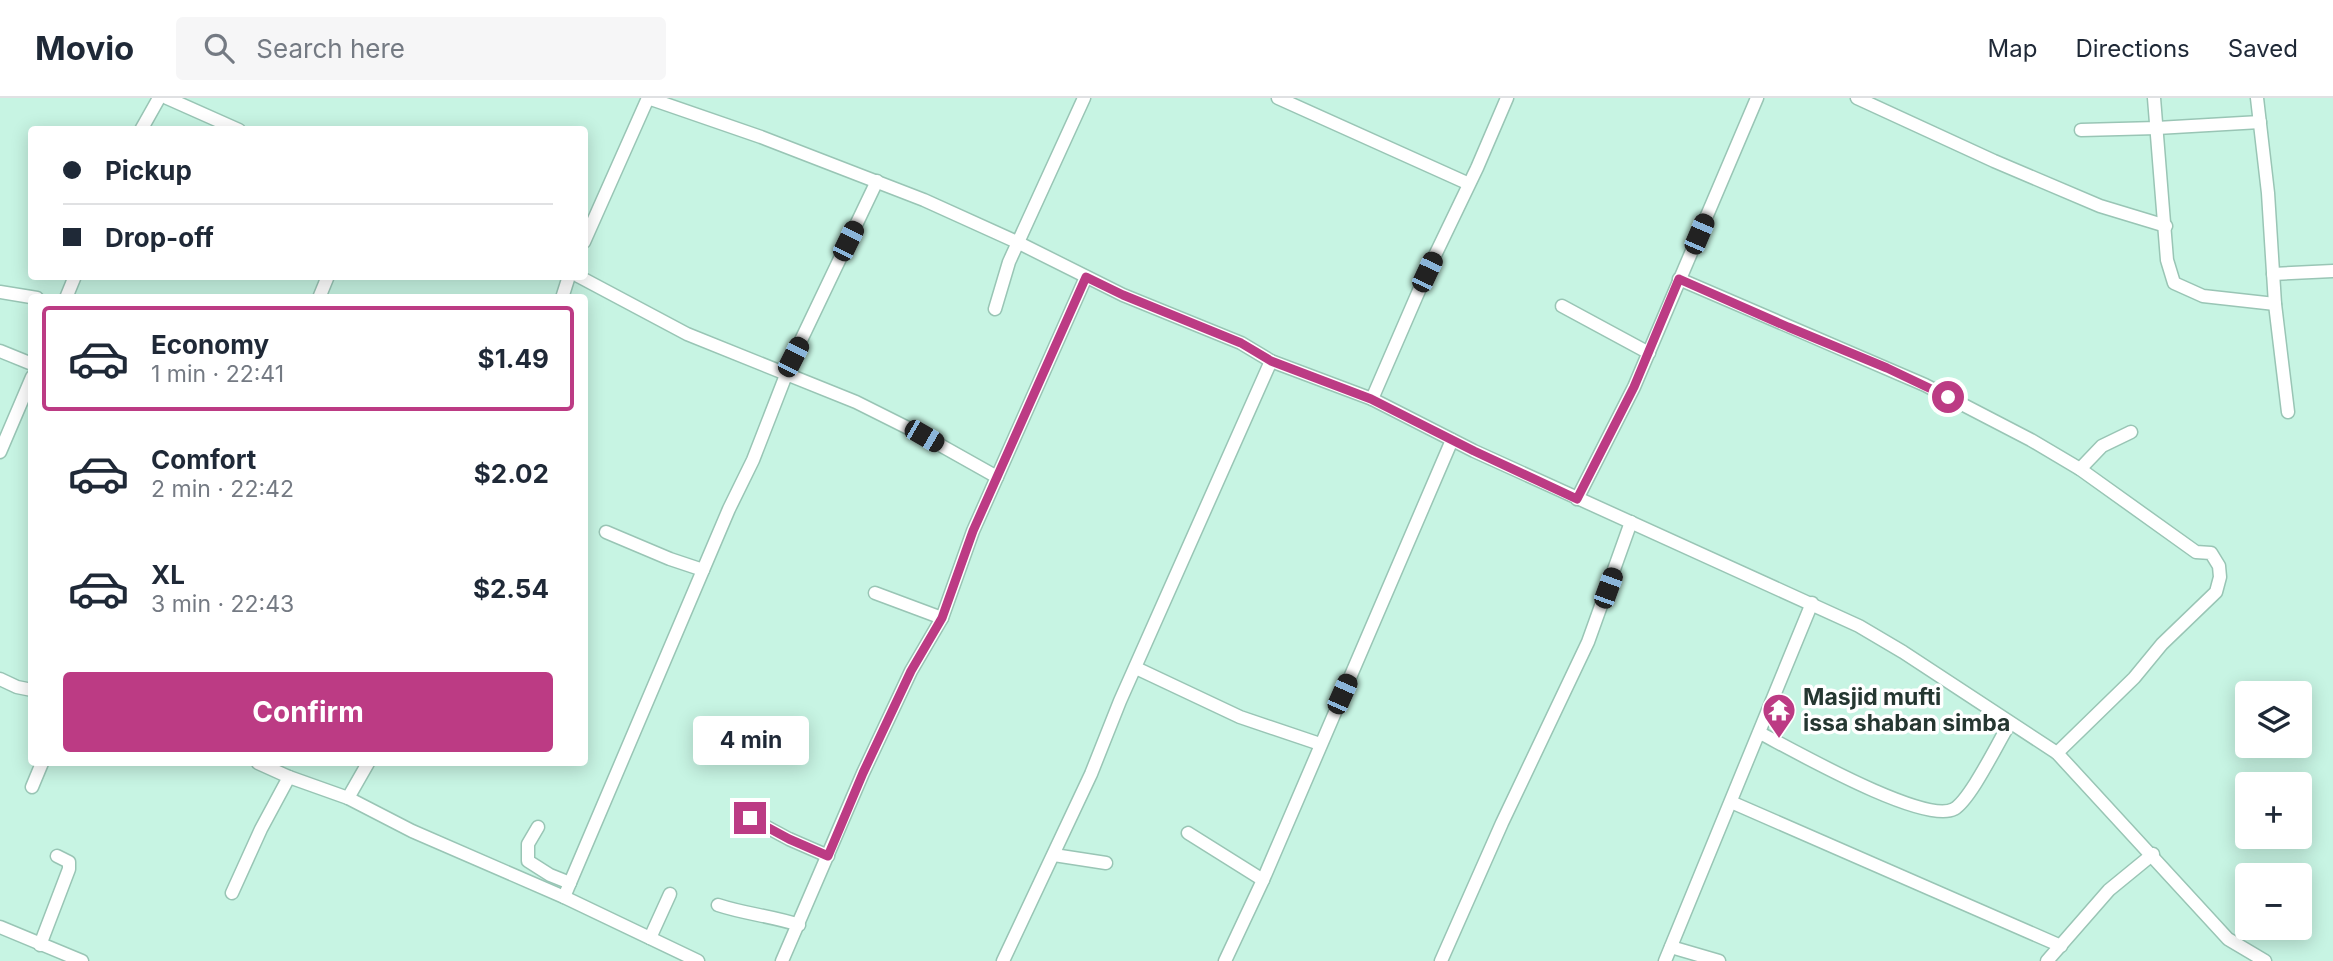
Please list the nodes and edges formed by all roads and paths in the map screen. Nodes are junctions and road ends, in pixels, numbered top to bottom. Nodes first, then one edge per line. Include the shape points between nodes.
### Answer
1 (159, 98) edge
2 (167, 98) edge
3 (1084, 98) edge
4 (1507, 98) edge
5 (1757, 98) edge
6 (1857, 98) edge
7 (2154, 98) edge
8 (2257, 98) edge
9 (1285, 99) edge
10 (2260, 122) junction
11 (143, 126) edge
12 (230, 126) edge
13 (2157, 128) junction
14 (2081, 130) dead end
15 (877, 181) junction
16 (1468, 183) junction
17 (2166, 226) junction
18 (588, 233) edge
19 (1019, 243) junction
20 (2333, 271) edge
21 (2273, 274) junction
22 (1086, 277) junction
23 (1679, 279) junction
24 (586, 280) edge
25 (0, 292) edge
26 (28, 297) edge
27 (2275, 304) junction
28 (1562, 306) dead end
29 (995, 309) dead end
30 (0, 351) edge
31 (1649, 353) junction
32 (1271, 361) junction
33 (28, 362) edge
34 (786, 373) junction
35 (28, 386) edge
36 (1371, 399) junction
37 (2288, 412) dead end
38 (2131, 432) dead end
39 (1452, 440) junction
40 (0, 452) edge
41 (2080, 470) junction
42 (997, 477) junction
43 (1577, 499) junction
44 (1631, 522) junction
45 (606, 533) dead end
46 (704, 570) junction
47 (875, 593) dead end
48 (1812, 603) junction
49 (942, 618) junction
50 (1136, 668) junction
51 (0, 679) edge
52 (0, 690) edge
53 (28, 691) edge
54 (2010, 723) junction
55 (1760, 733) junction
56 (1320, 744) junction
57 (2057, 753) junction
58 (41, 766) edge
59 (265, 766) edge
60 (366, 766) edge
61 (289, 777) junction
62 (32, 787) dead end
63 (348, 798) junction
64 (1731, 803) junction
65 (750, 818) dead end
66 (538, 827) dead end
67 (1188, 833) dead end
68 (2152, 854) junction
69 (1054, 855) junction
70 (57, 856) dead end
71 (828, 856) junction
72 (1106, 863) dead end
73 (1263, 880) junction
74 (570, 883) junction
75 (232, 893) dead end
76 (670, 894) dead end
77 (564, 897) junction
78 (718, 905) dead end
79 (799, 925) junction
80 (0, 927) edge
81 (650, 938) junction
82 (40, 945) junction
83 (2061, 946) junction
84 (1671, 947) junction
85 (82, 961) edge
86 (698, 961) edge
87 (782, 961) edge
88 (1003, 961) edge
89 (1225, 961) edge
90 (1441, 961) edge
91 (1665, 961) edge
92 (1719, 961) edge
93 (2047, 961) edge
94 (2265, 961) edge

1 - 11 street
2 - 12 street
3 - 19 street
4 - 16 street
5 - 23 street
6 - 17 street via 2100,206
7 - 13 street
8 - 10 street
9 - 16 street
10 - 13 street
10 - 21 street
13 - 14 street
13 - 17 street
15 - 18 street via 648,98
15 - 19 street
15 - 34 street
16 - 36 street
17 - 27 street via 2167,260 2174,283 2203,296
19 - 22 street
19 - 29 street
20 - 21 street
21 - 27 street
22 - 32 street via 1241,343
22 - 42 street
23 - 31 street
23 - 41 street via 1924,385
24 - 34 street via 687,334
25 - 26 street
27 - 37 street
28 - 31 street
30 - 33 street
31 - 43 street
32 - 36 street
32 - 50 street
34 - 42 street via 856,402
34 - 46 street
35 - 40 street
36 - 39 street
38 - 41 street via 2102,446
39 - 43 street
39 - 56 street
41 - 57 street via 2196,552 2211,553 2220,577 2216,592
42 - 49 street
43 - 44 street
44 - 48 street
44 - 90 street via 1578,665
45 - 46 street
46 - 74 street
47 - 49 street
48 - 54 street via 1903,652
48 - 55 street
49 - 71 street via 911,671
50 - 56 street via 1240,717
50 - 69 street
51 - 53 street
52 - 53 street
54 - 55 street via 1964,799 1952,810 1932,811 1874,791
54 - 57 street
55 - 64 street
56 - 73 street
57 - 68 street
58 - 62 street
59 - 61 street
60 - 63 street
61 - 63 street
61 - 75 street
63 - 77 street
64 - 83 street
64 - 84 street
65 - 71 street
66 - 74 street via 528,844 527,859
67 - 73 street
68 - 83 street via 2109,890
68 - 94 street via 2228,939
69 - 72 street
69 - 88 street
70 - 82 street via 69,862 69,869
71 - 79 street
73 - 89 street
74 - 77 street
76 - 81 street
77 - 81 street
78 - 79 street
79 - 87 street
80 - 82 street
81 - 86 street
82 - 85 street
83 - 93 street
84 - 91 street
84 - 92 street

